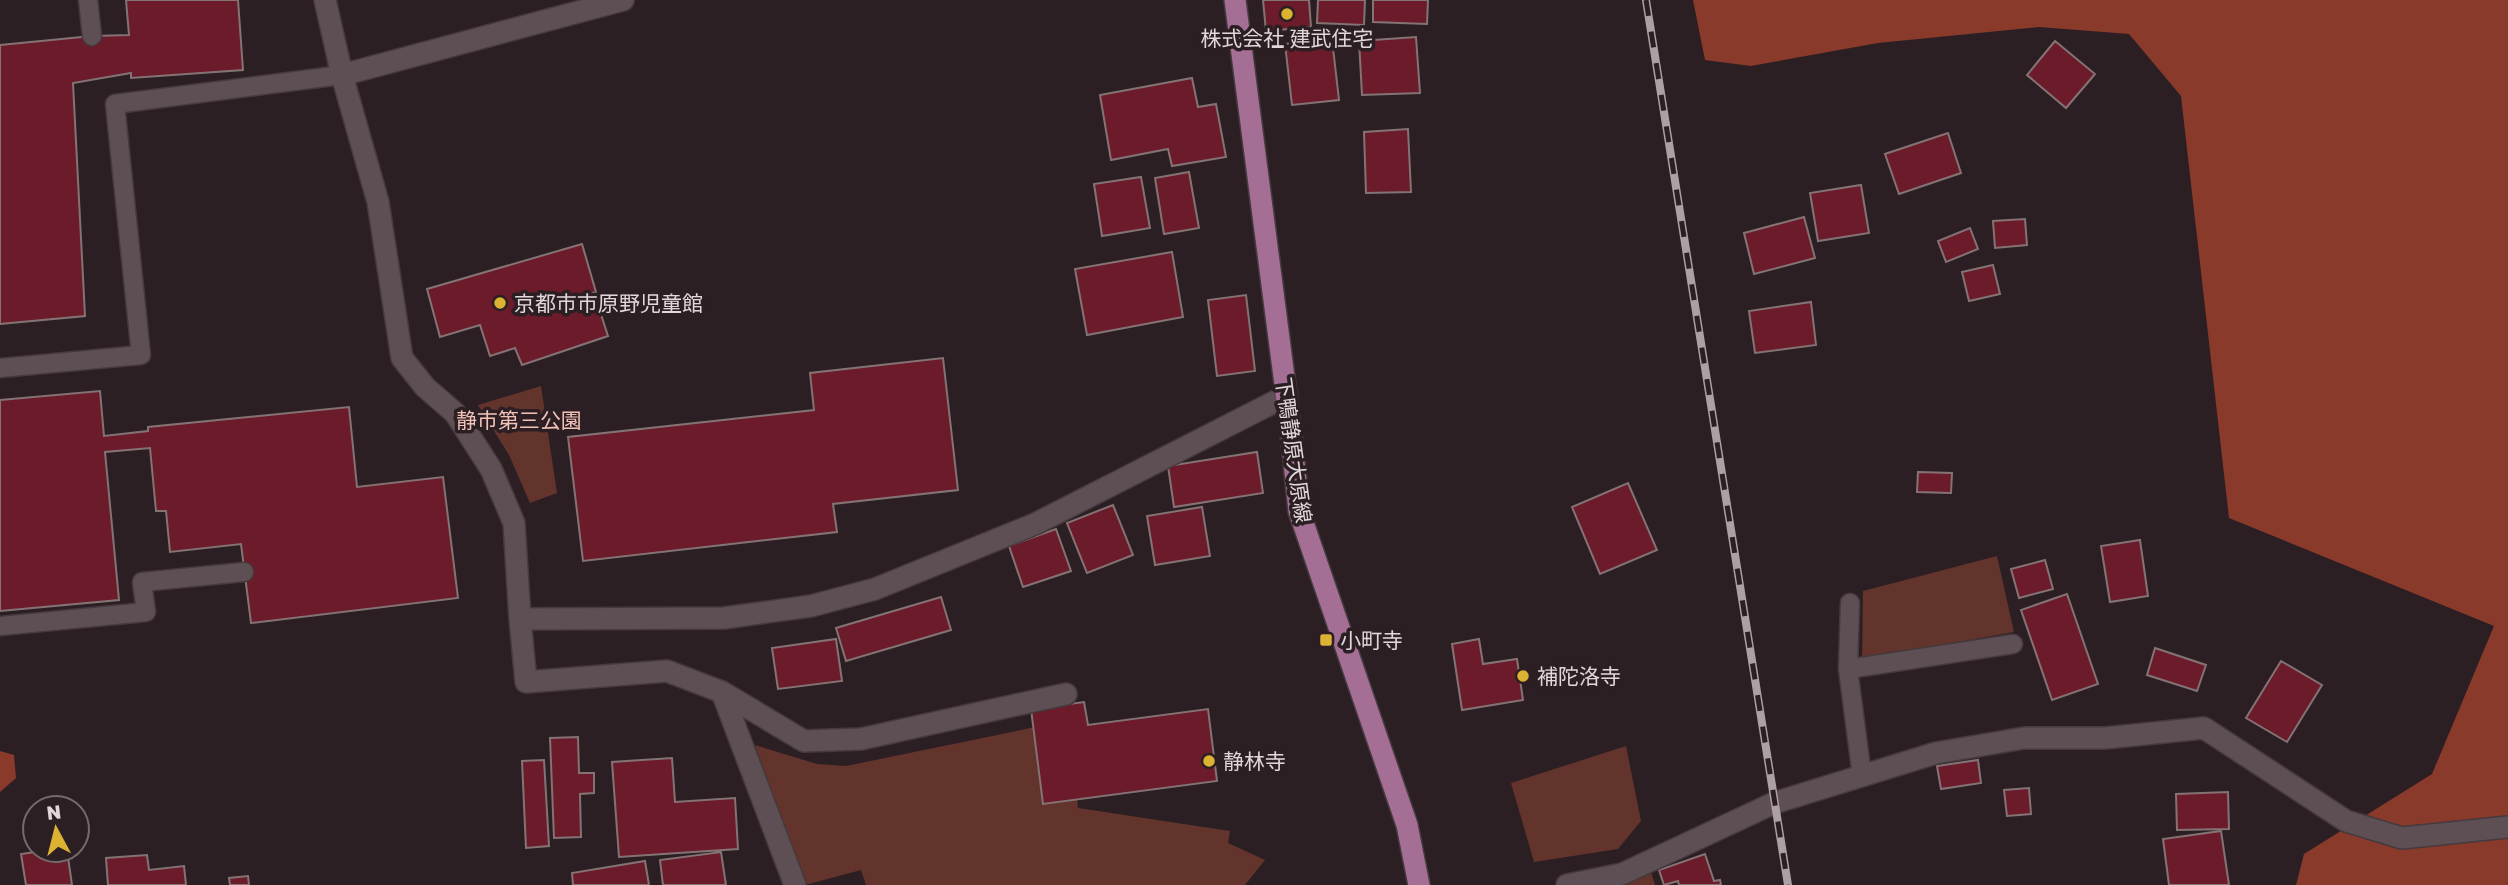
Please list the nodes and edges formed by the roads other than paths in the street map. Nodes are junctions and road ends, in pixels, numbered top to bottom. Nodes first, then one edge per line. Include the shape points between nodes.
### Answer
1 (88, 0) edge
2 (325, 0) edge
3 (623, 0) edge
4 (1235, 0) edge
5 (92, 36) dead end
6 (342, 75) junction
7 (0, 368) edge
8 (1286, 396) junction
9 (244, 572) dead end
10 (1850, 603) dead end
11 (520, 619) junction
12 (0, 626) edge
13 (2013, 644) dead end
14 (1848, 669) junction
15 (722, 692) junction
16 (1066, 694) dead end
17 (1862, 776) junction
18 (2508, 827) edge
19 (795, 885) edge
20 (1419, 885) edge
21 (1567, 885) edge

1 - 5 lane
2 - 6 street
3 - 6 street
4 - 8 main road, 下鴨静原大原線
6 - 7 lane via 115,104 141,355
6 - 11 street via 378,202 402,358 425,387 455,412 491,469 513,523
8 - 11 street via 1035,524 875,589 811,606 724,618
8 - 20 main road, 下鴨静原大原線 via 1299,511 1407,825
9 - 12 lane via 142,582 146,612
10 - 14 lane
11 - 15 street via 526,682 667,671
13 - 14 lane
14 - 17 lane
15 - 16 street via 804,741 861,738
15 - 19 street
17 - 18 street via 1936,753 2024,738 2105,738 2204,728 2346,821 2402,838
17 - 21 street via 1774,803 1622,874

